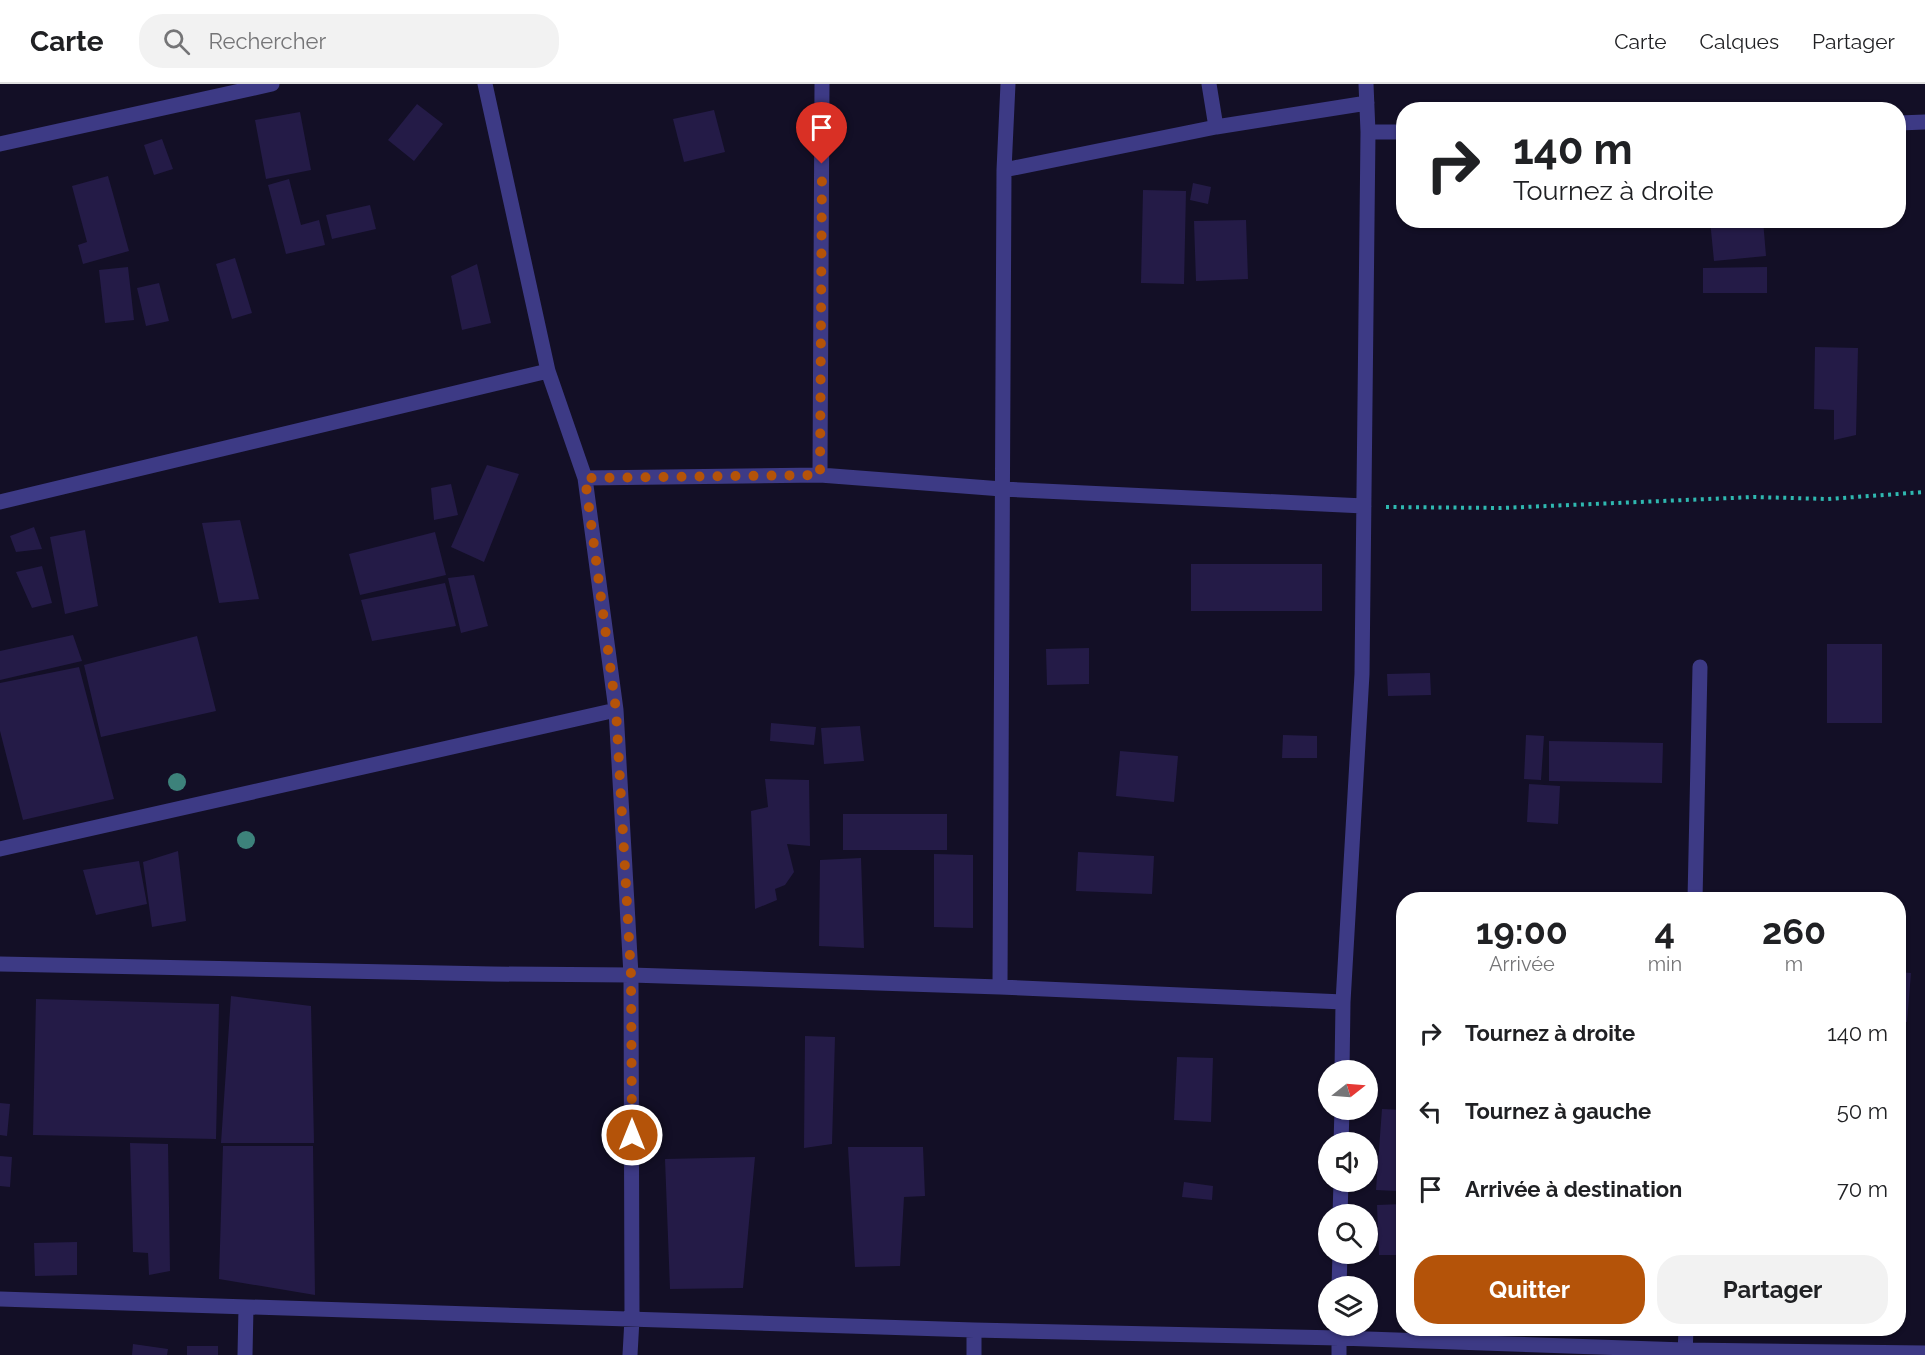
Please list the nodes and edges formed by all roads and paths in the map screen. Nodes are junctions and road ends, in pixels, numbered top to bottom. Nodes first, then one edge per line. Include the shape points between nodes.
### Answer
1 (272, 84) edge
2 (485, 84) edge
3 (822, 84) edge
4 (1008, 84) edge
5 (1209, 84) edge
6 (1366, 84) edge
7 (1367, 102) junction
8 (1925, 122) edge
9 (1906, 123) edge
10 (1216, 127) junction
11 (1368, 132) junction
12 (1396, 132) edge
13 (0, 144) edge
14 (1004, 170) junction
15 (549, 371) junction
16 (820, 475) junction
17 (585, 478) junction
18 (1002, 489) junction
19 (1925, 492) edge
20 (0, 502) edge
21 (1364, 507) junction
22 (1700, 667) dead end
23 (616, 710) junction
24 (0, 849) edge
25 (1695, 892) edge
26 (0, 964) edge
27 (631, 975) junction
28 (1000, 987) junction
29 (1343, 1002) junction
30 (1342, 1060) edge
31 (0, 1299) edge
32 (246, 1307) junction
33 (632, 1319) junction
34 (974, 1330) junction
35 (1318, 1332) edge
36 (1378, 1334) edge
37 (1396, 1335) edge
38 (1339, 1336) edge
39 (1408, 1336) edge
40 (1686, 1336) edge
41 (1685, 1352) edge
42 (1925, 1353) edge
43 (245, 1355) edge
44 (630, 1355) edge
45 (974, 1355) edge
46 (1339, 1355) edge

1 - 13 street
2 - 15 street
3 - 16 street
4 - 14 street
5 - 10 street
6 - 7 street
7 - 10 street
7 - 11 street
8 - 9 street
10 - 14 street
11 - 12 street
11 - 21 street
14 - 18 street
15 - 17 street
15 - 20 street
16 - 17 street
16 - 18 street
17 - 23 street
18 - 21 street
18 - 28 street
19 - 21 path via 1828,499 1754,497 1501,508
21 - 29 street via 1362,674
22 - 25 street
23 - 24 street
23 - 27 street
26 - 27 street
27 - 28 street
27 - 33 street
28 - 29 street
29 - 30 street
31 - 32 street
32 - 33 street
32 - 43 street
33 - 34 street
33 - 44 street
34 - 35 street
34 - 45 street
36 - 37 street
38 - 46 street
39 - 41 street
40 - 41 street
41 - 42 street

